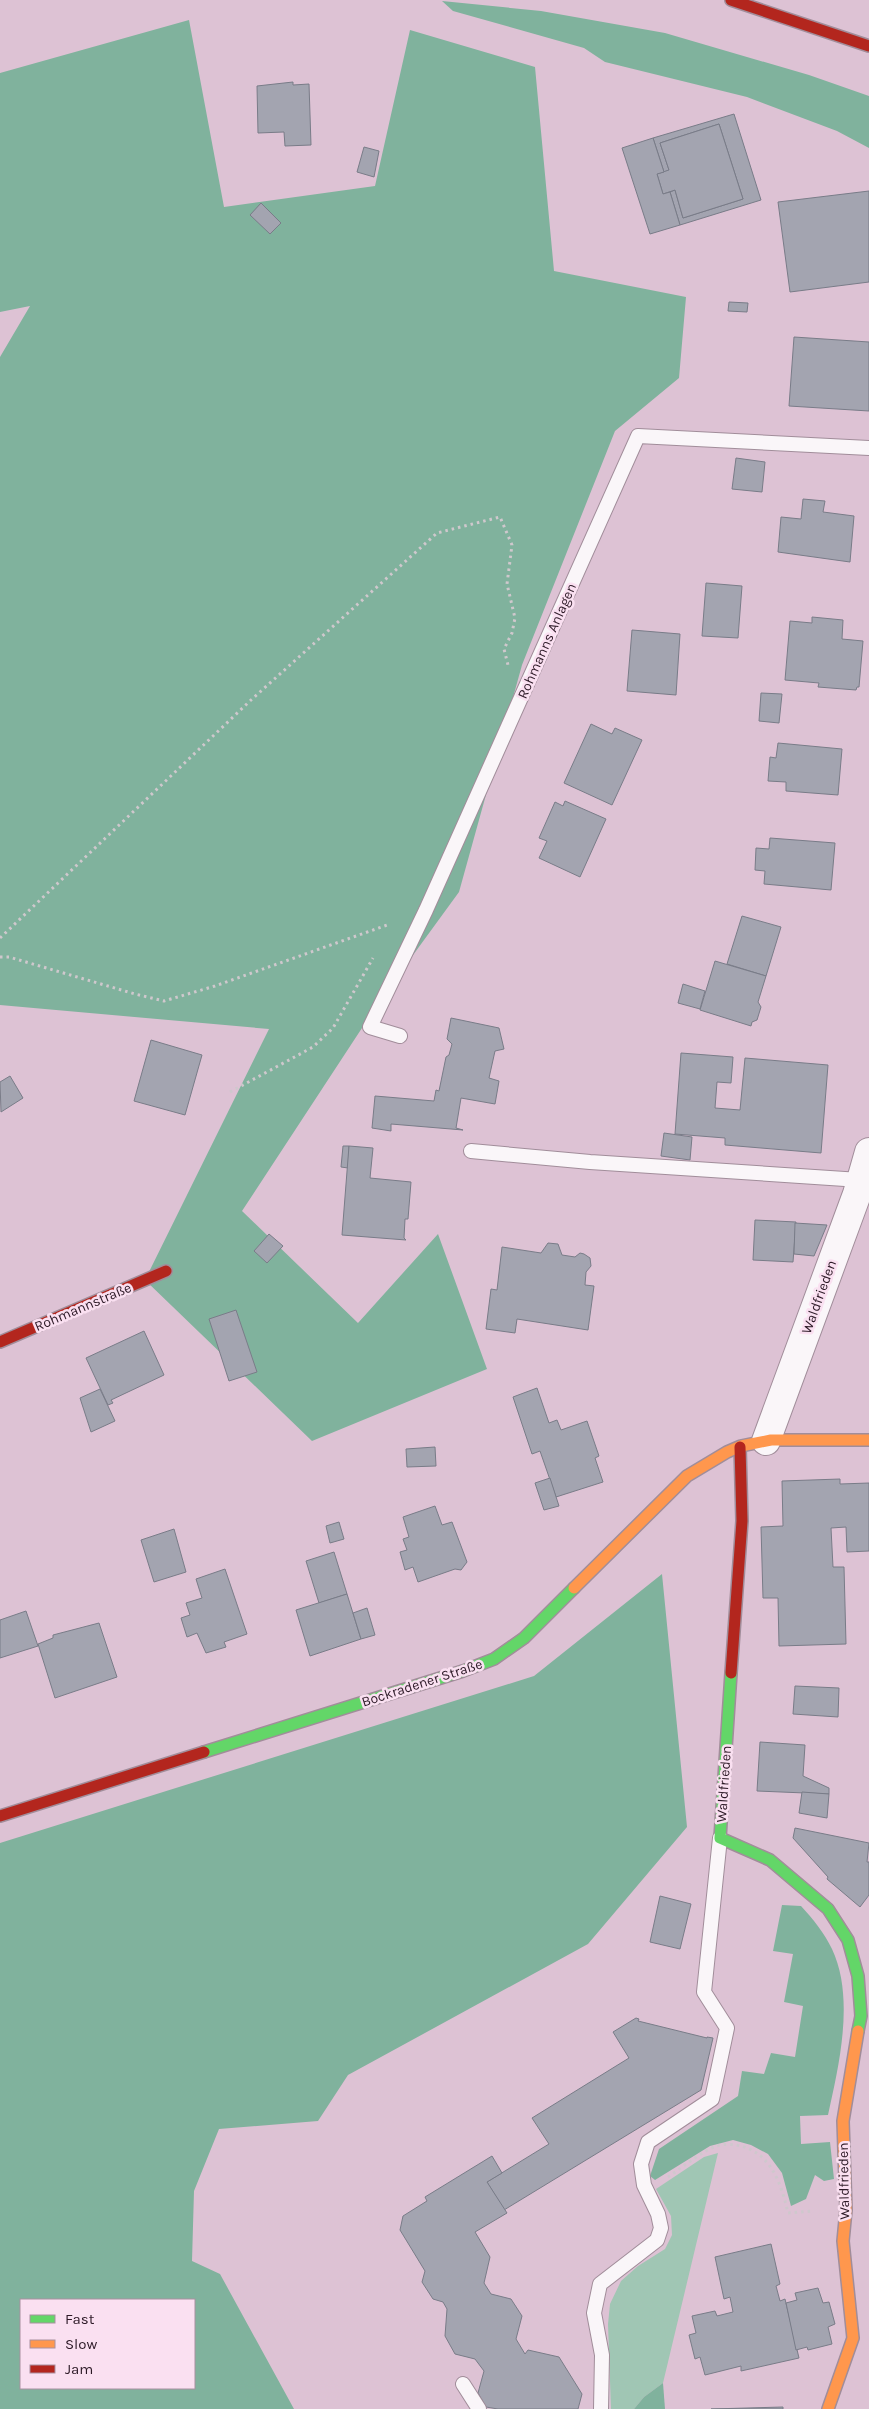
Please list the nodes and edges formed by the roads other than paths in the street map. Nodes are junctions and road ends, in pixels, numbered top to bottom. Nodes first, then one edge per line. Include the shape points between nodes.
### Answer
1 (730, 0) edge
2 (869, 46) edge
3 (869, 448) edge
4 (400, 1036) dead end
5 (472, 1151) dead end
6 (869, 1152) edge
7 (860, 1180) junction
8 (166, 1271) dead end
9 (0, 1342) edge
10 (869, 1440) edge
11 (753, 1444) junction
12 (0, 1816) edge
13 (720, 1838) junction
14 (463, 2384) dead end
15 (479, 2409) edge
16 (601, 2409) edge
17 (828, 2409) edge

1 - 2 street
3 - 4 lane, Rohmanns Anlagen via 638,436 426,910 370,1027
5 - 7 lane
6 - 7 street, Waldfrieden
7 - 11 street, Waldfrieden
8 - 9 street, Rohmannstraße
10 - 11 street, Bockradener Straße
11 - 12 street, Bockradener Straße via 712,1459 687,1476 524,1638 494,1658
11 - 13 street, Waldfrieden via 742,1521
13 - 16 lane via 704,1992 727,2028 712,2099 648,2142 641,2164 644,2185 661,2228 657,2240 600,2284 594,2313 602,2355
13 - 17 street, Waldfrieden via 770,1860 828,1909 848,1940 858,1976 861,2016 843,2121 846,2210 843,2242 853,2338
14 - 15 lane

